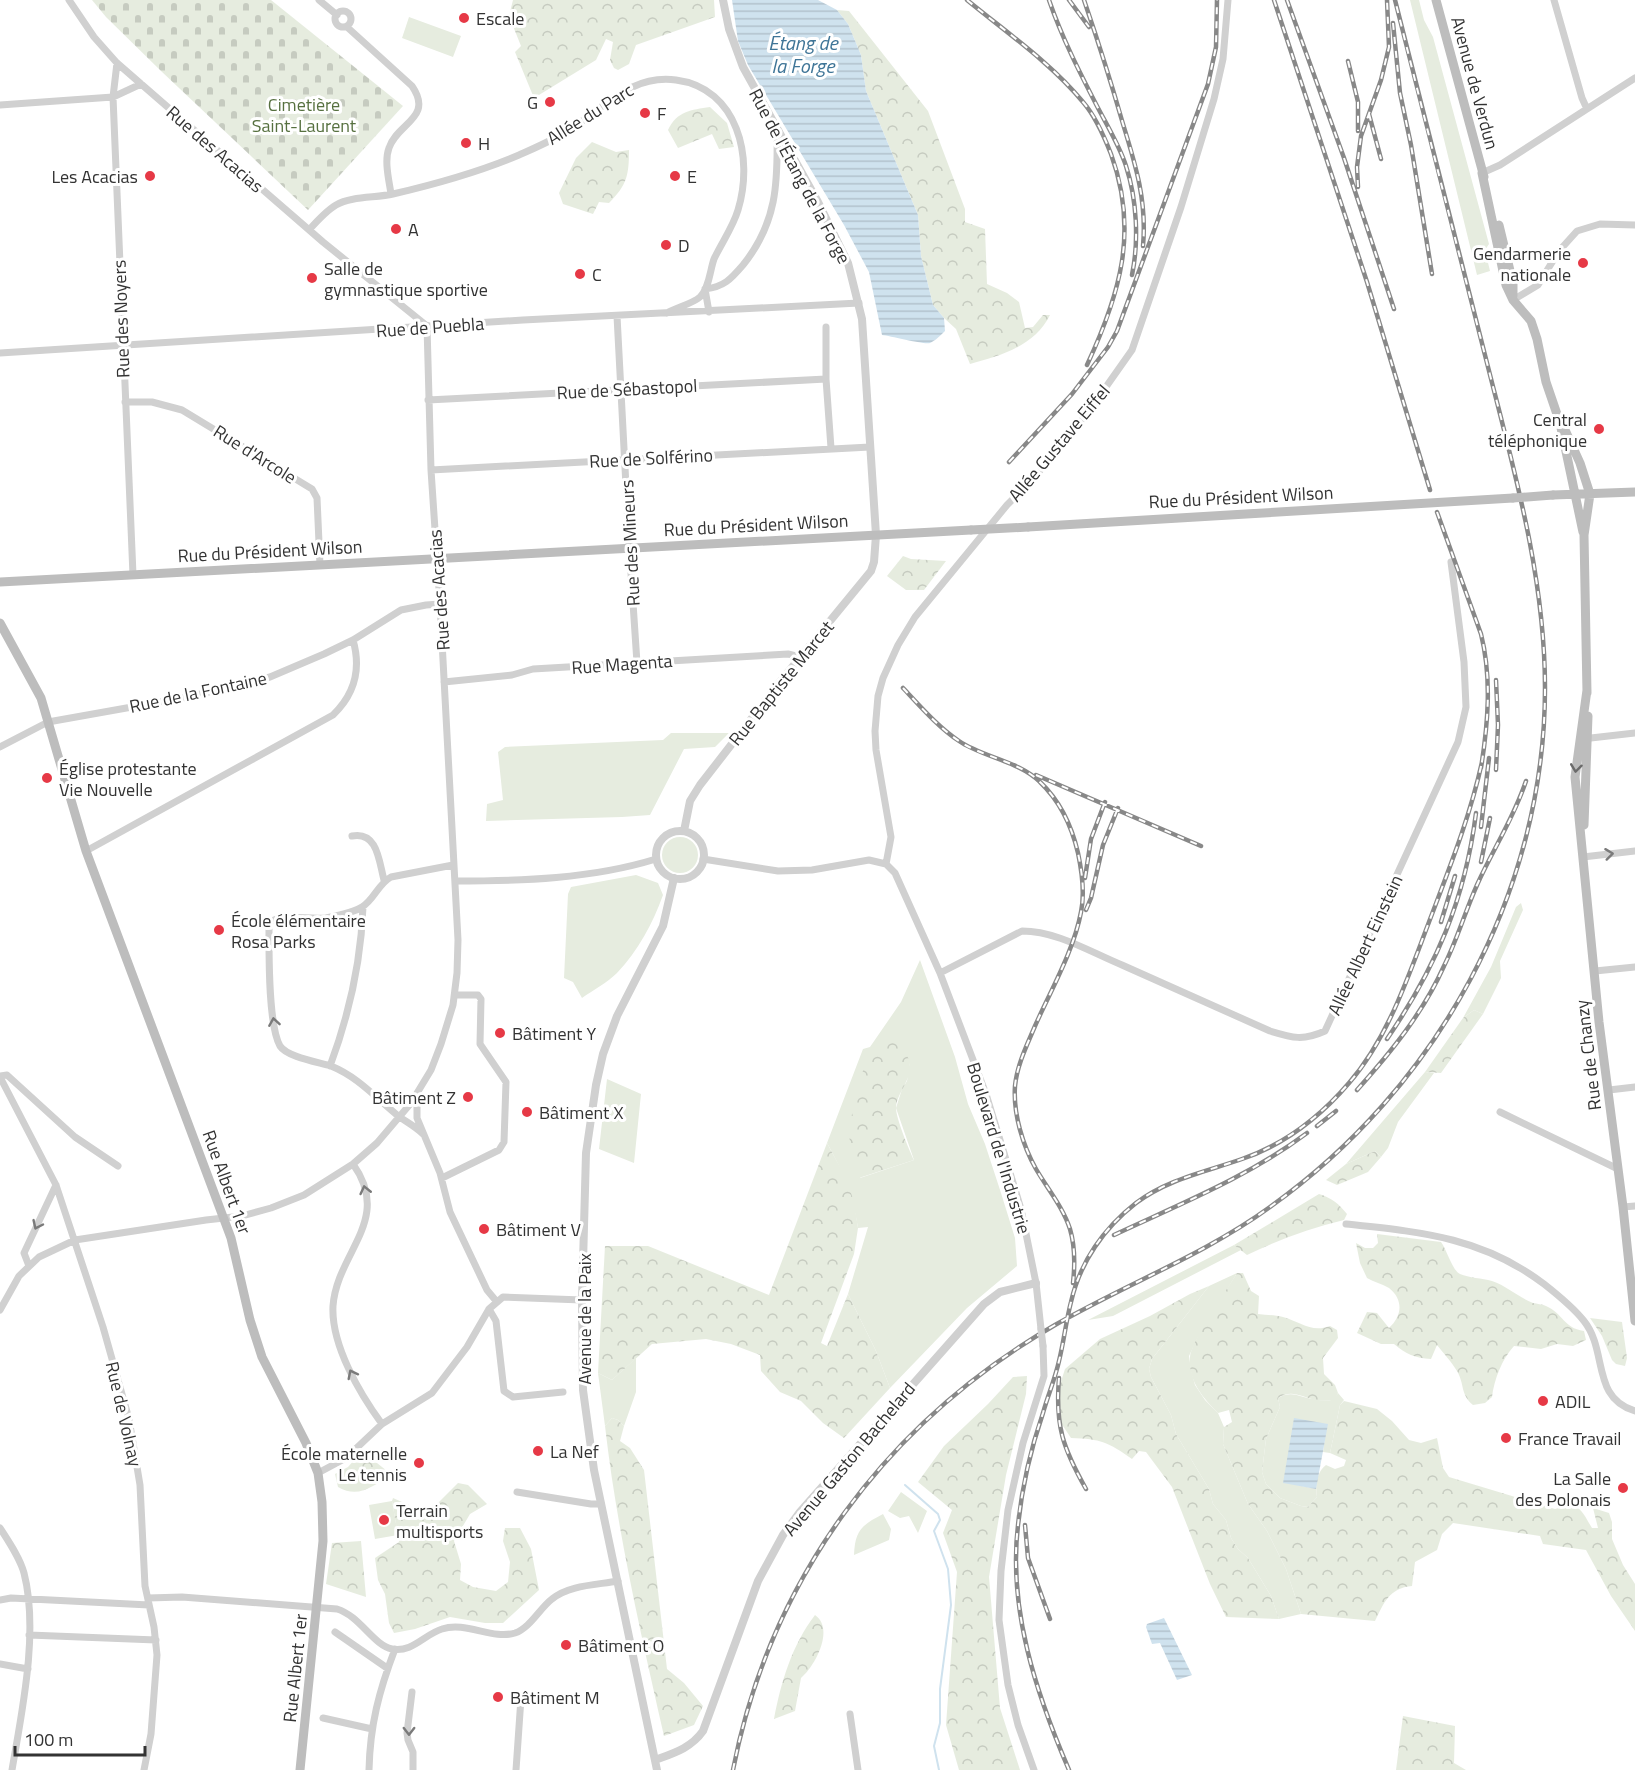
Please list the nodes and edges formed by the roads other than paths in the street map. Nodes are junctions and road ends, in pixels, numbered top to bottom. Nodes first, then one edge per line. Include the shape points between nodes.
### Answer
1 (69, 0) edge
2 (319, 0) edge
3 (723, 0) edge
4 (1228, 0) edge
5 (1436, 0) edge
6 (1554, 0) edge
7 (336, 15) junction
8 (346, 27) junction
9 (117, 63) junction
10 (1635, 78) edge
11 (141, 84) junction
12 (113, 97) junction
13 (0, 105) edge
14 (1587, 109) junction
15 (777, 131) junction
16 (1482, 173) junction
17 (391, 194) junction
18 (1635, 225) edge
19 (309, 230) junction
20 (705, 289) junction
21 (700, 297) junction
22 (1513, 300) junction
23 (859, 303) junction
24 (700, 312) junction
25 (709, 312) junction
26 (665, 314) junction
27 (617, 316) junction
28 (427, 326) junction
29 (826, 327) dead end
30 (122, 345) junction
31 (0, 353) edge
32 (826, 379) junction
33 (621, 390) junction
34 (428, 400) junction
35 (125, 402) junction
36 (1560, 423) junction
37 (870, 447) junction
38 (831, 448) junction
39 (625, 460) junction
40 (431, 470) junction
41 (1635, 492) edge
42 (1590, 494) junction
43 (1574, 495) junction
44 (876, 535) junction
45 (1584, 535) junction
46 (629, 549) junction
47 (437, 559) junction
48 (1451, 562) dead end
49 (320, 565) junction
50 (133, 575) junction
51 (0, 582) edge
52 (440, 604) junction
53 (0, 622) edge
54 (353, 640) junction
55 (800, 657) junction
56 (638, 663) junction
57 (444, 682) junction
58 (48, 722) junction
59 (1635, 733) edge
60 (1584, 739) junction
61 (0, 747) edge
62 (684, 831) junction
63 (352, 836) dead end
64 (86, 851) junction
65 (1635, 851) edge
66 (1583, 857) junction
67 (656, 859) junction
68 (704, 859) junction
69 (886, 864) junction
70 (453, 865) junction
71 (674, 878) junction
72 (384, 880) junction
73 (454, 881) junction
74 (363, 907) junction
75 (1635, 967) edge
76 (1595, 971) junction
77 (940, 973) junction
78 (454, 995) junction
79 (330, 1066) junction
80 (0, 1077) edge
81 (1635, 1087) edge
82 (1609, 1090) junction
83 (417, 1094) junction
84 (1500, 1112) dead end
85 (400, 1117) junction
86 (423, 1134) junction
87 (353, 1164) junction
88 (118, 1166) dead end
89 (1618, 1169) junction
90 (442, 1178) junction
91 (56, 1185) junction
92 (1635, 1206) edge
93 (1623, 1207) junction
94 (223, 1218) junction
95 (1346, 1224) dead end
96 (75, 1240) junction
97 (29, 1266) junction
98 (1633, 1278) edge
99 (1036, 1283) junction
100 (582, 1300) junction
101 (496, 1302) junction
102 (1, 1306) edge
103 (489, 1309) junction
104 (1635, 1321) edge
105 (563, 1392) dead end
106 (1635, 1412) edge
107 (382, 1424) junction
108 (318, 1473) junction
109 (517, 1492) dead end
110 (600, 1504) junction
111 (0, 1528) edge
112 (618, 1581) junction
113 (0, 1600) edge
114 (28, 1600) junction
115 (148, 1601) junction
116 (318, 1608) junction
117 (335, 1632) dead end
118 (29, 1635) junction
119 (156, 1640) junction
120 (395, 1649) junction
121 (0, 1664) edge
122 (387, 1668) junction
123 (27, 1669) junction
124 (412, 1692) dead end
125 (521, 1698) dead end
126 (850, 1714) dead end
127 (323, 1718) dead end
128 (372, 1729) junction
129 (655, 1760) junction
130 (12, 1770) edge
131 (144, 1770) edge
132 (300, 1770) edge
133 (369, 1770) edge
134 (413, 1770) edge
135 (516, 1770) edge
136 (657, 1770) edge
137 (858, 1770) edge
138 (1034, 1770) edge

1 - 9 street, Rue des Acacias
2 - 7 street
3 - 15 street, Rue de l'Étang de la Forge via 734,46
4 - 69 street, Allée Gustave Eiffel via 1214,99 1132,350 1034,479 1007,505 922,608 890,662 878,696 875,731 891,837
5 - 16 main road, Avenue de Verdun
6 - 14 street
7 - 8 street via 337,24
7 - 8 street via 343,11 350,15 351,22
8 - 17 street via 418,95 413,121 396,134 388,151
9 - 11 street, Rue des Acacias
9 - 12 street, Rue des Noyers
10 - 14 street
11 - 12 street
11 - 19 street, Rue des Acacias
12 - 13 street
12 - 30 street, Rue des Noyers
14 - 16 street
15 - 20 street via 778,182 763,234 729,280
15 - 23 street, Rue de l'Étang de la Forge via 837,238
16 - 22 main road, Avenue de Verdun via 1506,285
17 - 19 street, Allée du Parc via 345,201
17 - 20 street, Allée du Parc via 448,180 520,155 571,129 636,85 650,80 679,81 710,94 723,106 742,144 744,176 738,211 714,260
18 - 22 street via 1600,224 1577,231 1538,285
19 - 28 street, Rue des Acacias
20 - 21 street, Allée du Parc
20 - 25 street, Allée du Parc
21 - 24 street
21 - 26 street
22 - 36 main road, Avenue de Verdun via 1531,321
23 - 25 street, Rue de Puebla
23 - 37 street, Rue de l'Étang de la Forge
24 - 25 street, Rue de Puebla
24 - 26 street, Rue de Puebla
26 - 27 street, Rue de Puebla
27 - 28 street, Rue de Puebla
27 - 33 street, Rue des Mineurs
28 - 30 street, Rue de Puebla
28 - 34 street, Rue des Acacias
29 - 32 street
30 - 31 street, Rue de Puebla
30 - 35 street, Rue des Noyers
32 - 33 street, Rue de Sébastopol
32 - 38 street
33 - 34 street, Rue de Sébastopol
33 - 39 street, Rue des Mineurs
34 - 40 street, Rue des Acacias
35 - 49 street, Rue d'Arcole via 152,402 182,410 312,489 317,498
35 - 50 street, Rue des Noyers
36 - 42 main road, Avenue de Verdun
36 - 43 main road, Avenue de Verdun
37 - 38 street, Rue de Solférino
37 - 44 street, Rue de l'Étang de la Forge
38 - 39 street, Rue de Solférino
39 - 40 street, Rue de Solférino
39 - 46 street, Rue des Mineurs
40 - 47 street, Rue des Acacias
41 - 42 main road, Rue du Président Wilson
42 - 43 main road, Rue du Président Wilson
42 - 45 main road, Rue de Chanzy
43 - 44 main road, Rue du Président Wilson, bridge
43 - 45 main road, Rue de Chanzy
44 - 46 main road, Rue du Président Wilson
44 - 55 street, Rue Baptiste Marcet via 871,571
45 - 60 main road, Rue de Chanzy
46 - 47 main road, Rue du Président Wilson
46 - 56 street, Rue des Mineurs
47 - 49 main road, Rue du Président Wilson
47 - 52 street, Rue des Acacias
48 - 77 street, Allée Albert Einstein via 1466,707 1458,742 1325,1031 1311,1038 1270,1031 1036,931 1022,931
49 - 50 main road, Rue du Président Wilson
50 - 51 main road, Rue du Président Wilson
52 - 54 street, Rue de la Fontaine via 400,610
52 - 57 street, Rue des Acacias
53 - 58 main road, Rue Albert 1er via 37,689
54 - 58 street, Rue de la Fontaine via 251,682
54 - 64 street via 358,663 353,687 333,715
55 - 56 street, Rue Magenta via 788,654
55 - 62 street, Rue Baptiste Marcet via 692,796
56 - 57 street, Rue Magenta via 533,669 501,677
57 - 70 street, Rue des Acacias
58 - 61 street, Rue de la Fontaine
58 - 64 main road, Rue Albert 1er
59 - 60 street
60 - 66 main road, Rue de Chanzy
62 - 67 street via 663,838
62 - 68 street via 700,841
63 - 72 street via 361,834 375,843
64 - 94 main road, Rue Albert 1er
66 -> 65 street
66 - 76 main road, Rue de Chanzy
67 - 71 street via 662,871
67 - 73 street via 572,876
68 - 69 street via 778,871 812,870 870,860
68 - 71 street via 693,875
69 - 77 street, Boulevard de l'Industrie via 902,884
70 - 72 street
70 - 73 street, Rue des Acacias
71 - 100 street, Avenue de la Paix via 663,926 617,1016 596,1085 586,1153
72 - 74 street
73 - 78 street, Rue des Acacias via 458,940
74 - 79 street via 345,1025
79 -> 74 street via 280,1047 270,980 268,927 275,918 327,918
75 - 76 street
76 - 82 main road, Rue de Chanzy
77 - 99 street, Boulevard de l'Industrie via 986,1094 1021,1209
78 - 83 street, Rue des Acacias via 441,1044
78 - 90 street via 474,994 481,999 480,1044 506,1082 505,1128 499,1150
79 - 85 street via 355,1079
80 - 88 street via 7,1075 75,1137
80 - 91 street, Rue de Volnay
81 - 82 street
82 - 89 main road, Rue de Chanzy
83 - 85 street, Rue des Acacias
83 - 86 street via 417,1118
84 - 89 street
85 - 86 street
85 - 87 street, Rue des Acacias
86 - 90 street
87 - 94 street, Rue des Acacias via 288,1202 258,1213
107 -> 87 street via 353,1375 334,1327 336,1291 367,1215 363,1179
89 - 93 main road, Rue de Chanzy
90 - 101 street via 450,1212
91 - 96 street, Rue de Volnay
91 -> 97 street via 24,1253
92 - 93 street
93 - 98 main road, Rue de Chanzy
94 - 96 street, Rue des Acacias
94 - 108 main road, Rue Albert 1er via 262,1357
95 - 106 street via 1465,1242 1523,1269 1561,1297 1586,1323 1612,1398
96 - 97 street, Rue des Acacias
96 - 115 street, Rue de Volnay via 129,1419 140,1485
97 - 102 street
98 - 104 main road, Rue de Chanzy
99 - 129 street, Avenue Gaston Bachelard via 1000,1292 984,1304 800,1512 758,1581 703,1731 685,1748
99 - 138 street, Boulevard de l'Industrie, bridge via 1044,1376 1008,1510 999,1620 1008,1685
100 - 101 street via 503,1297
100 - 110 street, Avenue de la Paix via 583,1390
101 - 103 street
103 - 105 street via 496,1321 506,1394 513,1397
103 - 107 street via 436,1388
107 - 108 street via 346,1458
108 - 116 main road, Rue Albert 1er via 323,1541
109 - 110 street
110 - 112 street, Avenue de la Paix
111 - 114 street via 24,1572
112 - 120 street via 560,1593 516,1633 449,1627 408,1648
112 - 129 street, Avenue de la Paix
113 - 114 street
114 - 115 street
114 - 118 street
115 - 116 street via 182,1597
115 - 119 street, Rue de Volnay
116 - 120 street via 351,1615 383,1644
116 - 132 main road, Rue Albert 1er
117 - 122 street
118 - 119 street
118 - 123 street
119 - 131 street, Rue de Volnay via 157,1669
120 - 122 street
121 - 123 street
122 - 128 street
123 - 130 street
124 -> 134 street via 407,1733
125 - 135 street
126 - 137 street
127 - 128 street
128 - 133 street
129 - 136 street, Avenue de la Paix

